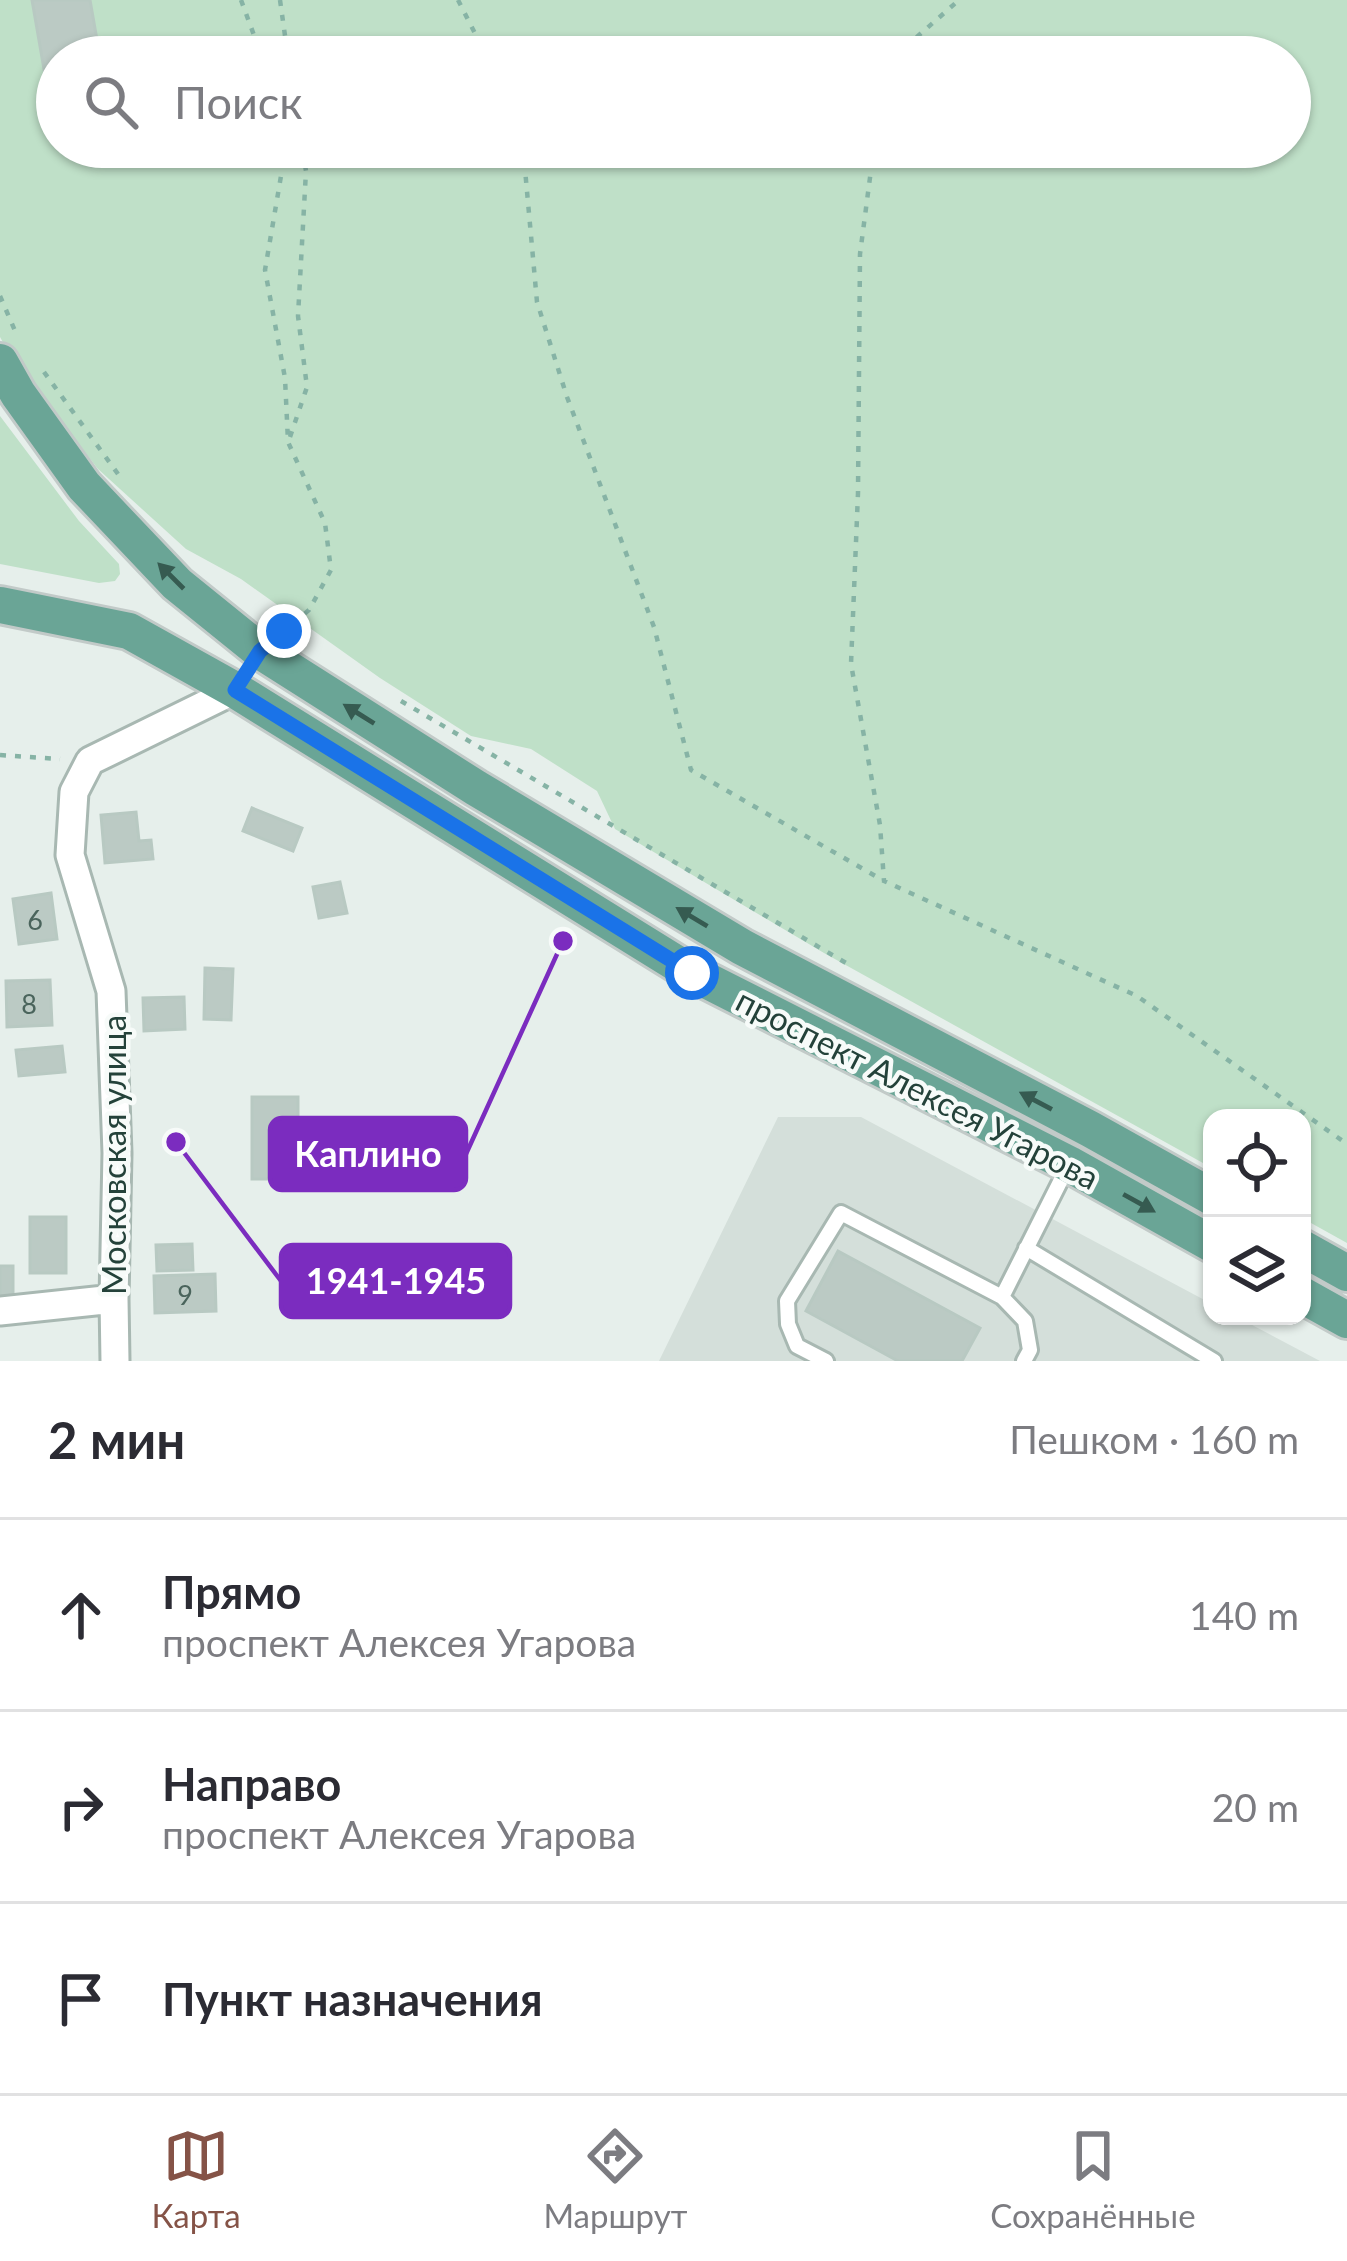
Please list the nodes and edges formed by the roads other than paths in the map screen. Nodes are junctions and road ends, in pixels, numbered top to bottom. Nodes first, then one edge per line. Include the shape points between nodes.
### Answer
1 (12, 354) edge
2 (0, 605) edge
3 (260, 651) junction
4 (235, 690) junction
5 (1090, 1129) junction
6 (1070, 1164) junction
7 (1203, 1192) edge
8 (1203, 1239) edge
9 (1026, 1248) junction
10 (1311, 1253) edge
11 (1347, 1273) edge
12 (1002, 1298) junction
13 (114, 1299) junction
14 (1311, 1300) edge
15 (0, 1311) edge
16 (1347, 1321) edge
17 (116, 1361) edge
18 (826, 1361) edge
19 (1024, 1361) edge
20 (1214, 1361) edge

3 -> 1 main road, проспект Алексея Угарова via 177,584 84,486 18,394
2 - 4 main road, проспект Алексея Угарова via 129,632
3 - 4 main road
5 -> 3 main road, проспект Алексея Угарова via 742,947
4 - 6 main road, проспект Алексея Угарова via 692,973
4 - 13 street, Московская улица via 90,760 74,792 70,855 111,991
5 - 6 main road
5 - 7 main road, проспект Алексея Угарова
6 -> 8 main road, проспект Алексея Угарова
6 - 9 lane
9 - 12 lane
9 - 20 lane
10 - 11 main road
12 - 18 lane via 841,1213 787,1300 797,1346
12 - 19 lane via 1025,1321
13 - 15 street
13 - 17 street, Московская улица
14 - 16 main road

